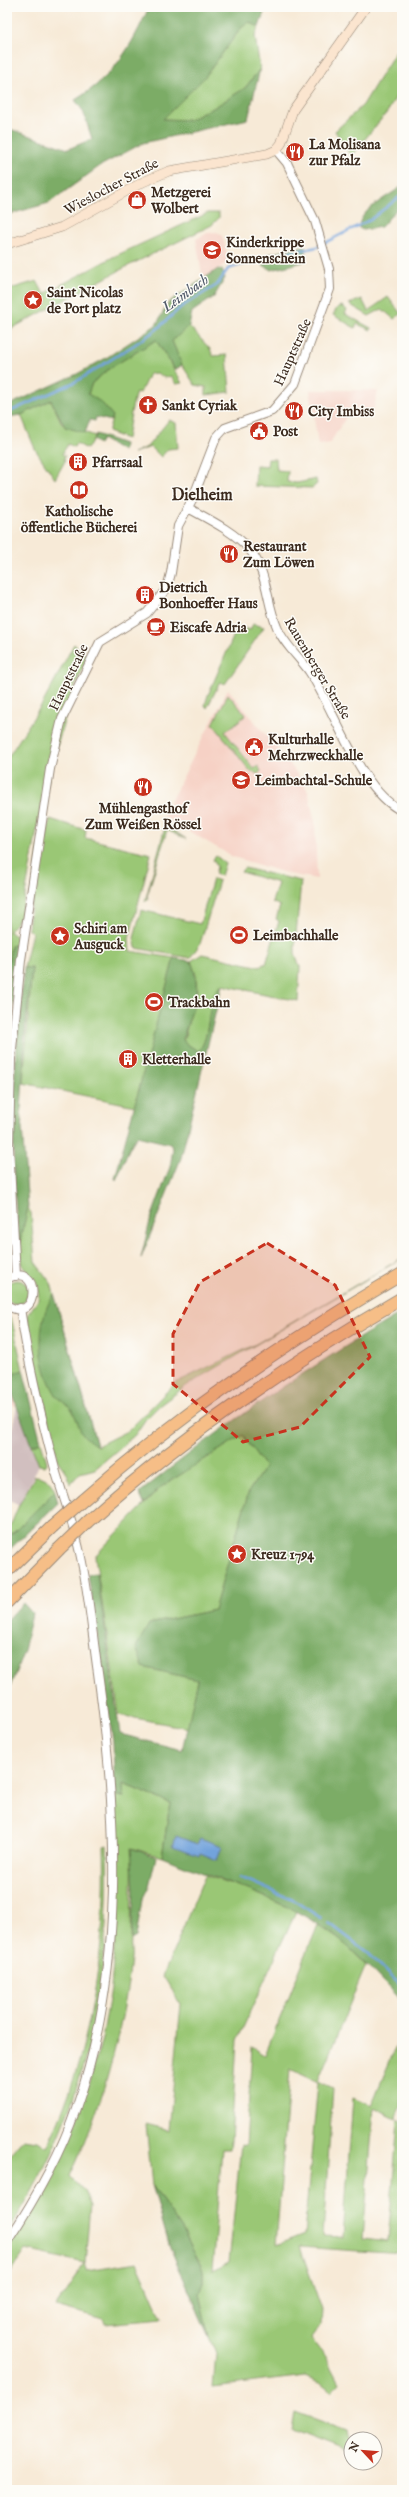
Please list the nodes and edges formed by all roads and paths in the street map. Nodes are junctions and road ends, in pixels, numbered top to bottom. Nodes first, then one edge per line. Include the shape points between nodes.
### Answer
1 (366, 7) edge
2 (276, 150) junction
3 (7, 244) edge
4 (188, 508) junction
5 (401, 810) edge
6 (402, 1274) edge
7 (16, 1276) junction
8 (7, 1279) edge
9 (402, 1298) edge
10 (7, 1305) edge
11 (20, 1308) junction
12 (7, 1571) edge
13 (7, 1602) edge
14 (7, 2242) edge

1 - 2 main road via 293,110 281,144
2 - 3 main road, Wieslocher Straße via 267,154 169,171 143,182 62,227
2 - 4 street, Hauptstraße via 287,163 320,235 330,289 295,384 272,411 220,432
4 - 5 street, Rauenberger Straße via 217,525 250,550 264,576 278,629 309,672 367,777 380,795
4 - 7 street, Hauptstraße via 178,526 172,573 167,588 147,613 100,642 62,720 50,769 21,960 9,1096
6 - 12 highway, bridge via 289,1342 147,1443 52,1527
7 - 8 street
7 - 11 street via 26,1278 33,1287 30,1303
9 - 13 highway, bridge via 304,1356 159,1459 87,1522
10 - 11 street
11 - 14 street via 36,1395 80,1553 87,1598 103,1709 109,1774 113,1906 102,2018 87,2077 55,2159

